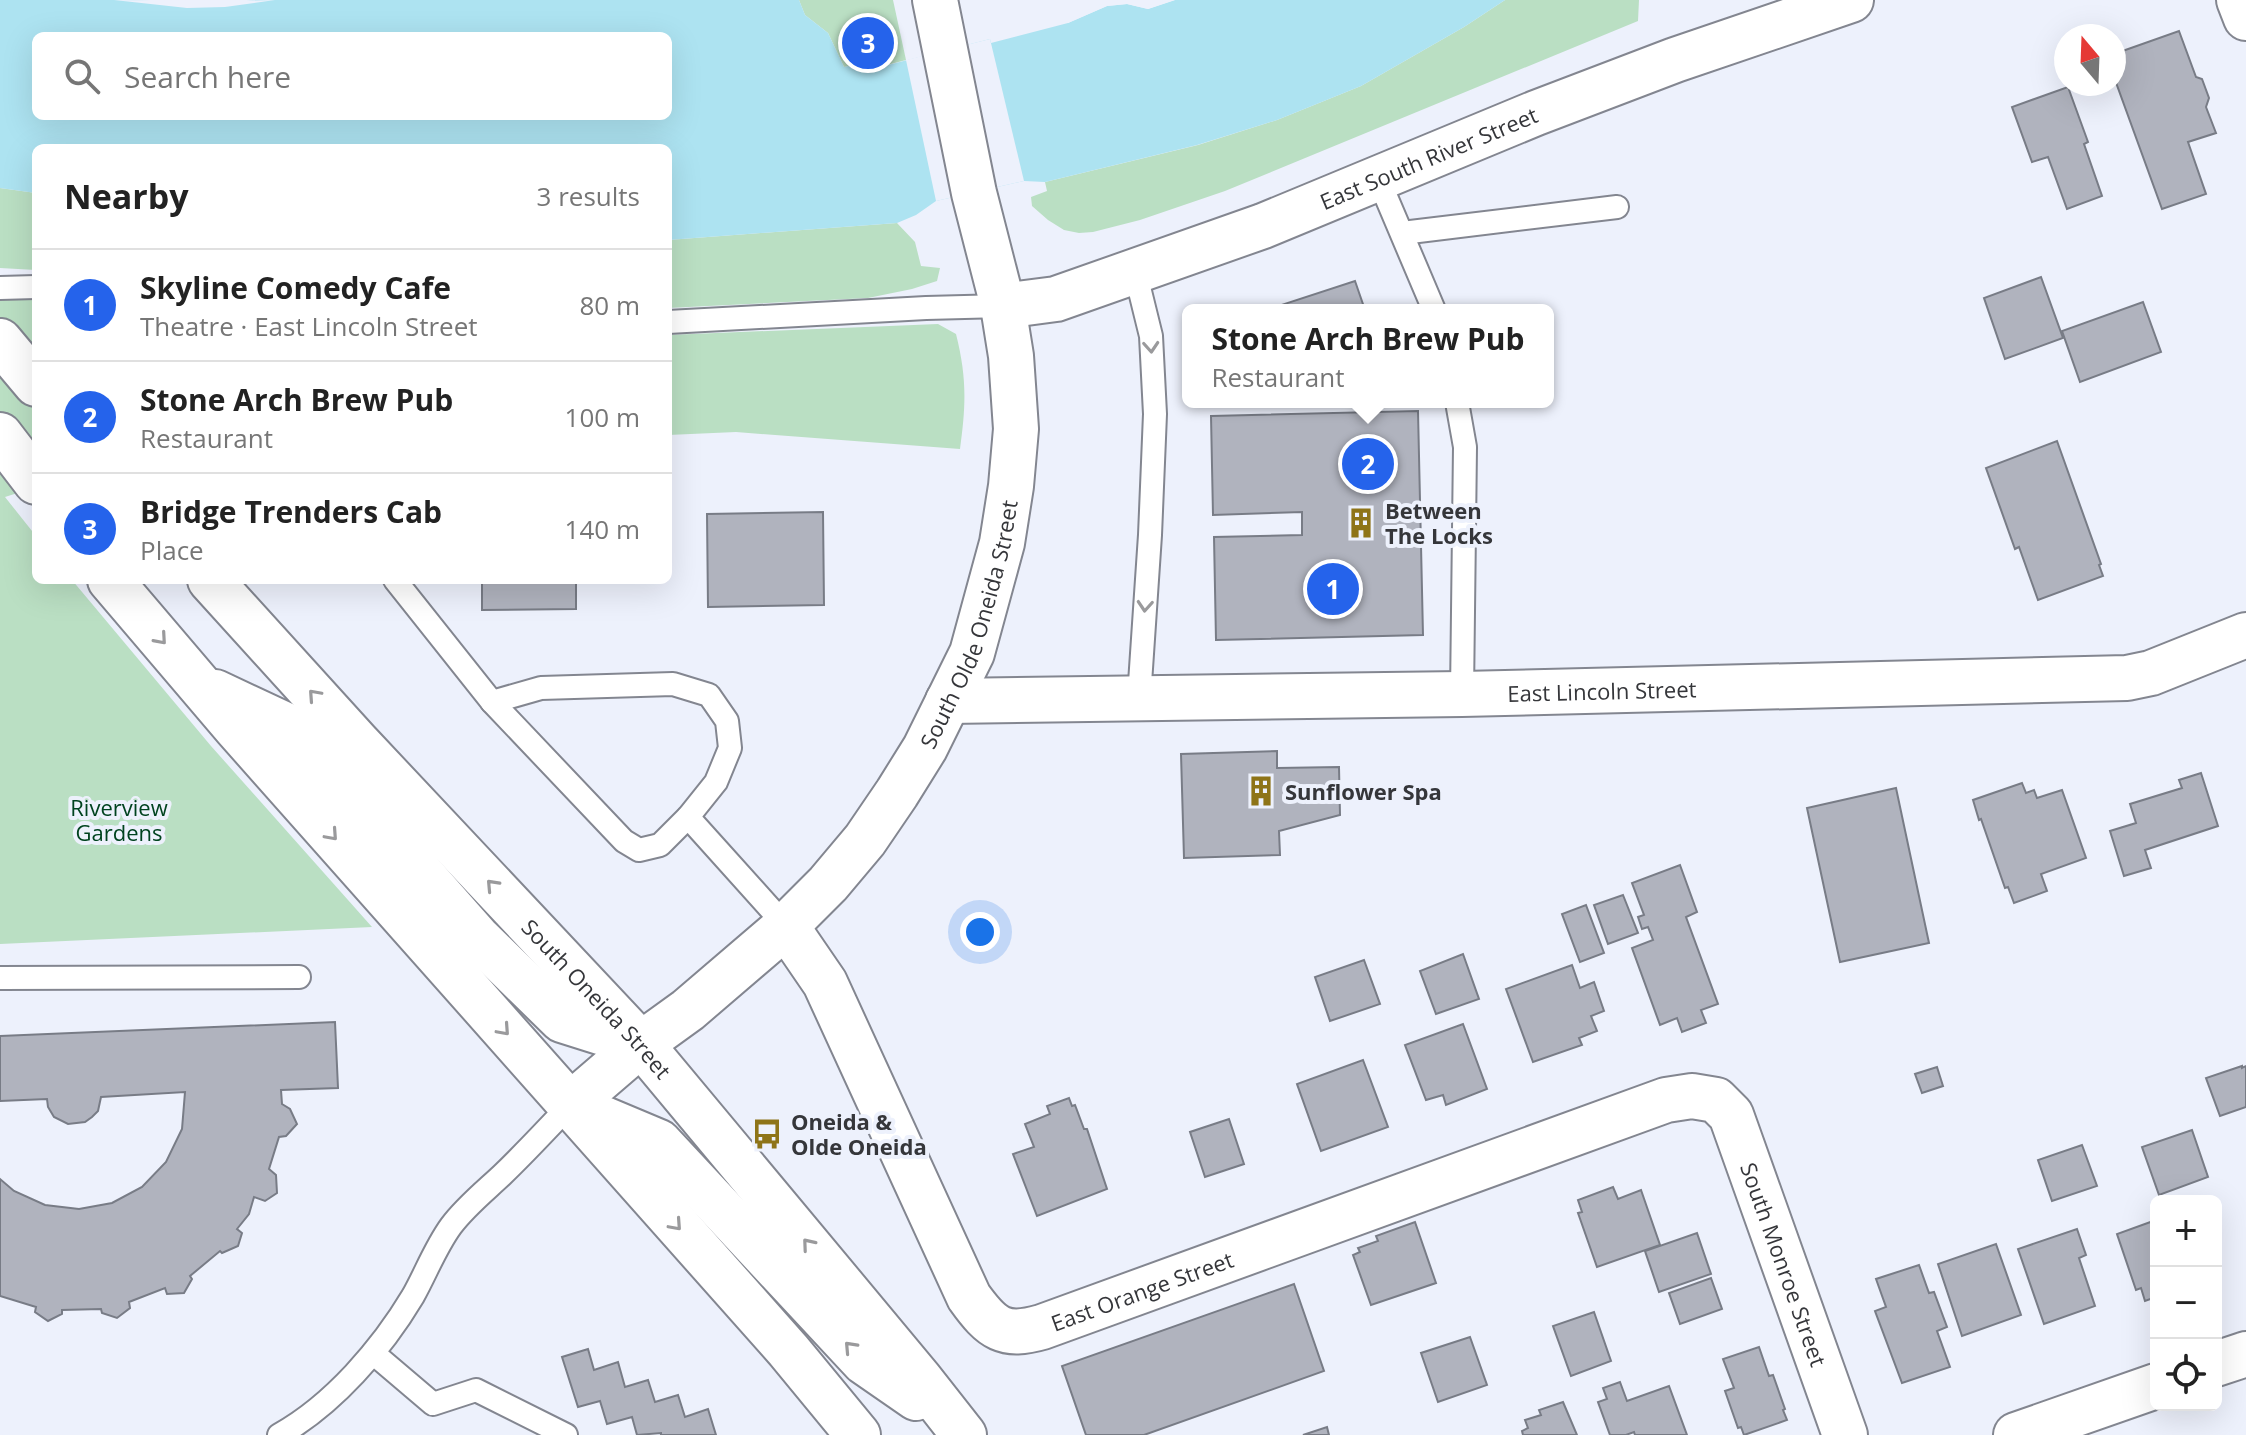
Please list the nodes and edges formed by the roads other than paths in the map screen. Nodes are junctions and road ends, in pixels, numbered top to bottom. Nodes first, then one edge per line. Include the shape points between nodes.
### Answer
1 (935, 0) edge
2 (1851, 0) edge
3 (2239, 0) edge
4 (2246, 18) edge
5 (1378, 178) junction
6 (1617, 207) dead end
7 (1402, 233) junction
8 (1135, 271) junction
9 (32, 287) edge
10 (0, 288) edge
11 (1432, 304) edge
12 (1003, 306) junction
13 (672, 322) edge
14 (0, 341) edge
15 (32, 379) edge
16 (1458, 408) edge
17 (0, 435) edge
18 (32, 478) edge
19 (113, 584) edge
20 (214, 584) edge
21 (398, 584) edge
22 (2246, 635) edge
23 (199, 685) junction
24 (1462, 694) junction
25 (1139, 698) junction
26 (948, 701) junction
27 (492, 702) junction
28 (688, 817) junction
29 (786, 926) junction
30 (299, 977) dead end
31 (0, 978) edge
32 (641, 1044) junction
33 (1716, 1100) joint
34 (570, 1105) junction
35 (373, 1353) junction
36 (2246, 1354) edge
37 (2222, 1362) edge
38 (2150, 1388) edge
39 (960, 1431) edge
40 (279, 1435) edge
41 (566, 1435) edge
42 (858, 1435) edge
43 (1845, 1435) edge
44 (2016, 1435) edge

1 - 12 street, South Olde Oneida Street
2 - 5 street, East South River Street via 1675,60
3 - 4 street
5 - 7 lane
5 - 8 street, East South River Street
6 - 7 lane
7 - 11 lane
8 - 12 street, East South River Street via 1056,299
8 -> 25 lane via 1151,336 1155,414
9 - 10 lane
12 - 13 lane
12 - 26 street, South Olde Oneida Street via 1016,429 1011,486 1002,543 972,653
14 - 15 street
16 - 24 lane via 1465,447
17 - 18 street
19 -> 23 street
32 -> 20 street, South Oneida Street
21 - 27 lane
22 - 24 street, East Lincoln Street via 2127,678
23 - 32 street via 294,729 478,938 562,1020
23 -> 34 street
24 - 25 street, East Lincoln Street
25 - 26 street, East Lincoln Street
26 - 29 street, South Olde Oneida Street via 925,748 865,840
27 - 28 lane via 624,841 639,850 660,845
27 - 28 lane via 541,688 673,684 709,695 727,721 730,748 716,782
28 - 29 lane
29 - 32 street, South Olde Oneida Street
29 - 33 street, East Orange Street via 825,983 969,1297 1005,1331 1042,1327 1666,1100
30 - 31 lane
32 - 34 street, South Olde Oneida Street
39 -> 32 street, South Oneida Street
33 - 43 street, South Monroe Street via 1731,1115
34 - 35 lane via 451,1226 413,1296
39 -> 34 street via 864,1362 659,1142
34 -> 42 street
35 - 40 lane via 317,1409
35 - 41 lane via 433,1404 476,1390
36 - 37 street
38 - 44 street

